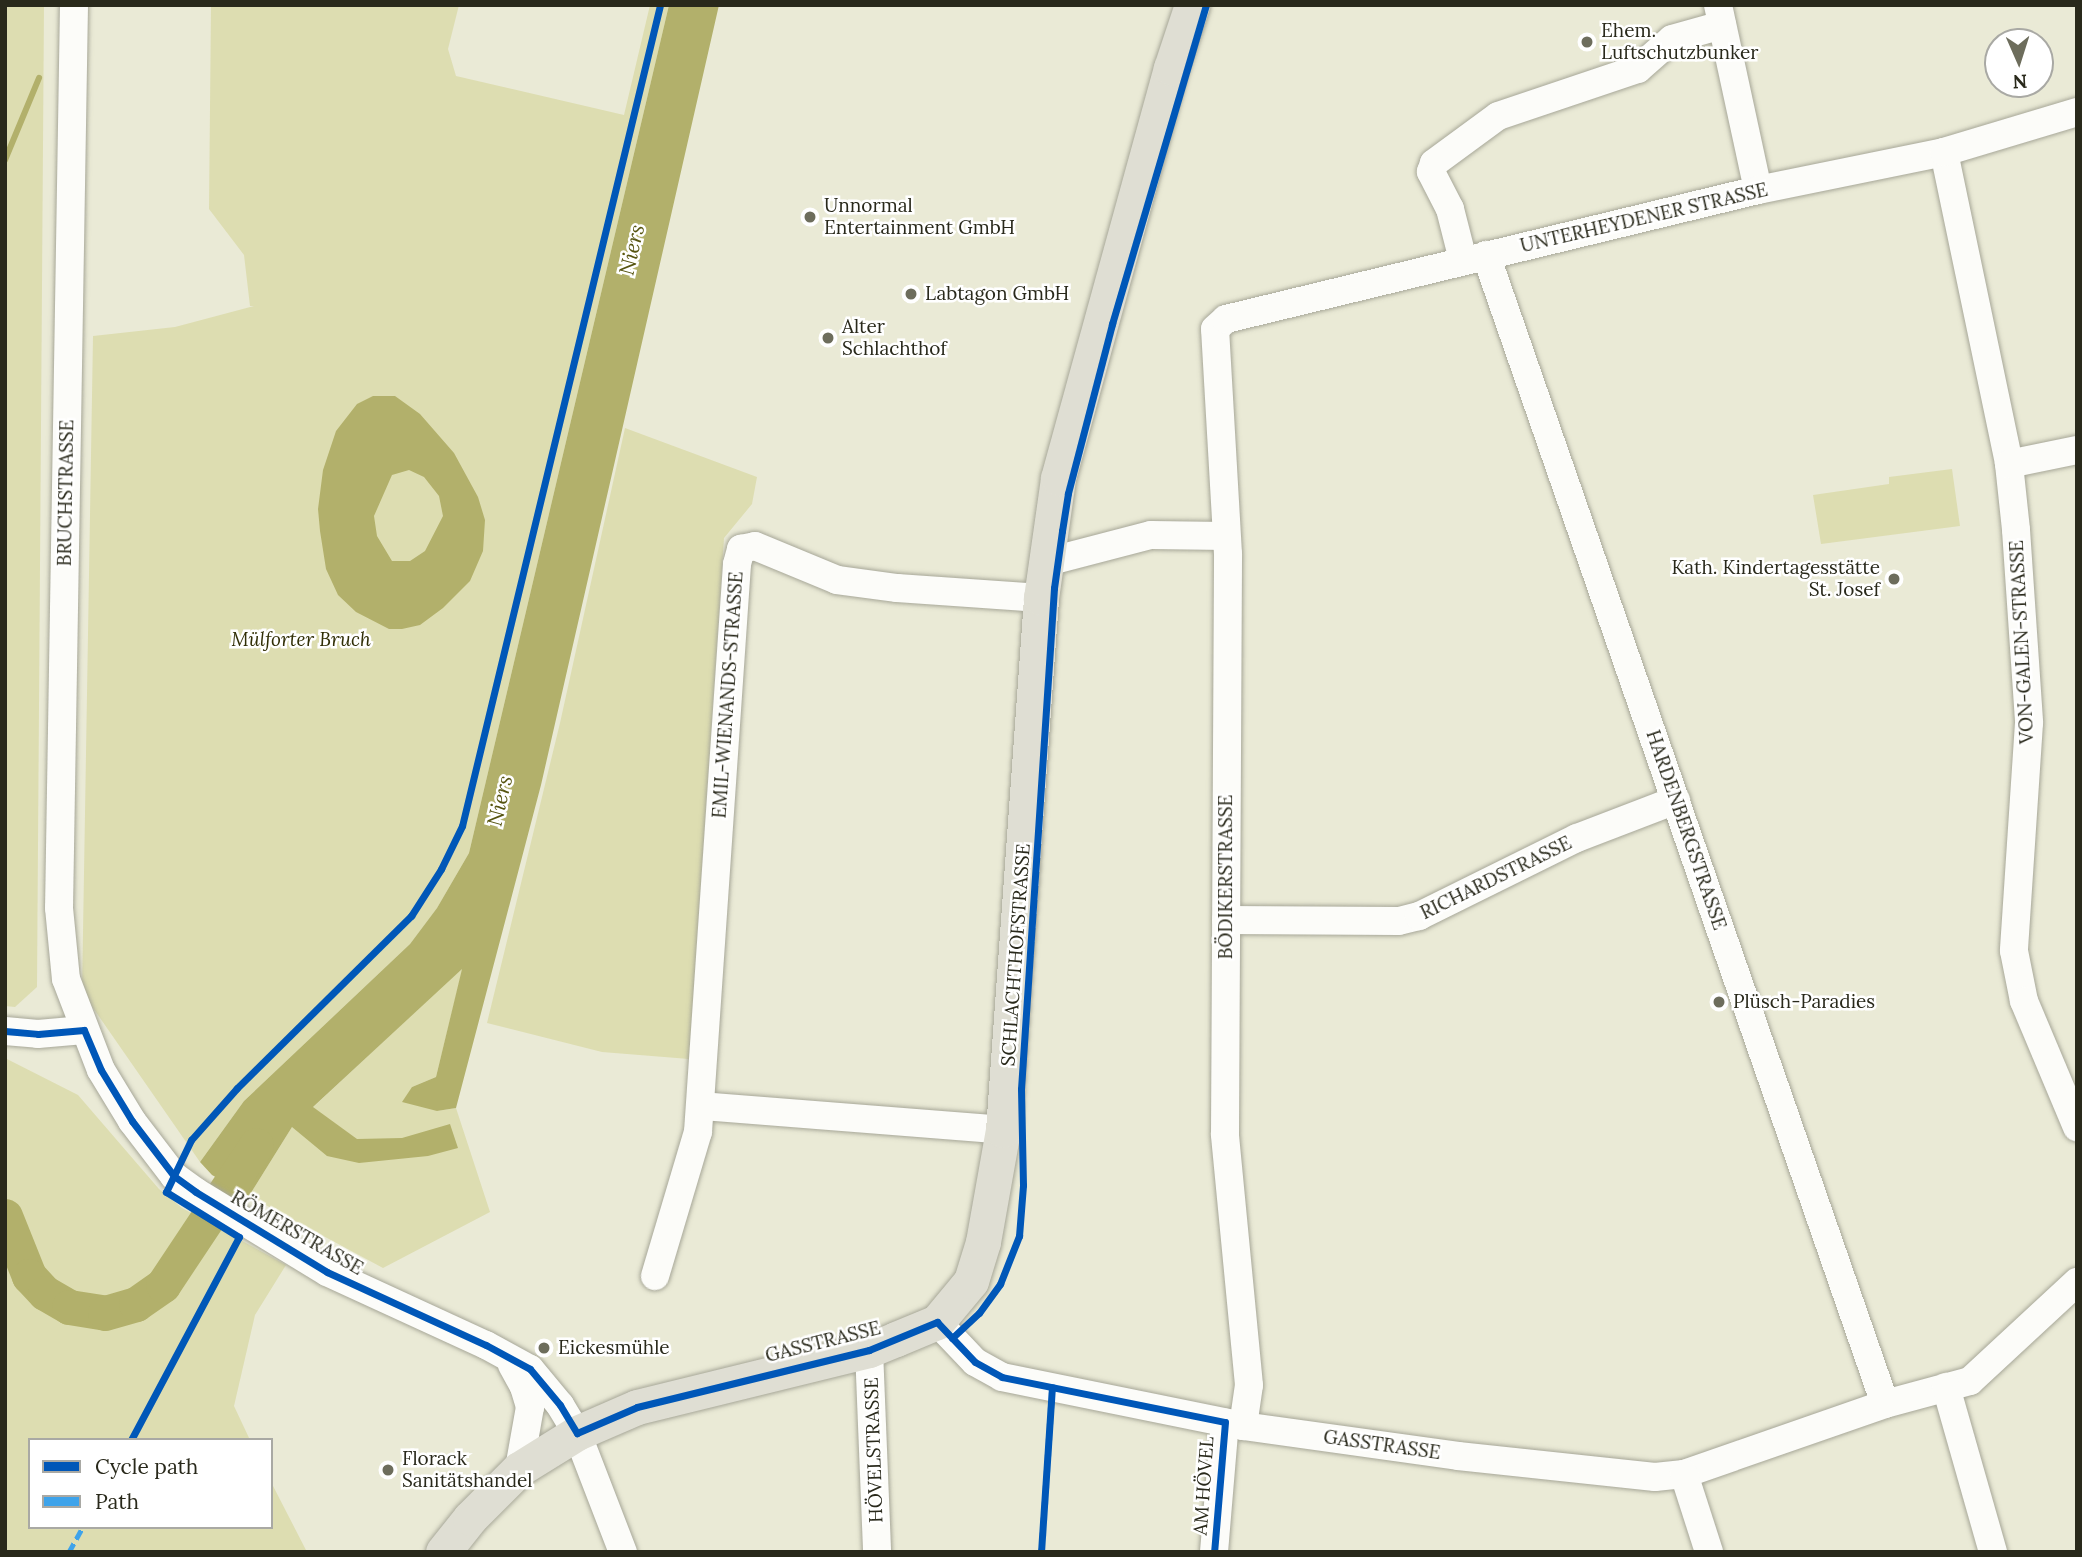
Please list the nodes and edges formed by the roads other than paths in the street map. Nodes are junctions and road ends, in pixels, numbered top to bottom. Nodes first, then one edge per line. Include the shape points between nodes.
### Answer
1 (74, 5) edge
2 (1192, 5) edge
3 (1720, 15) edge
4 (2077, 111) edge
5 (1944, 152) junction
6 (1758, 190) junction
7 (1474, 258) junction
8 (1214, 328) joint
9 (2077, 450) edge
10 (2009, 464) junction
11 (1226, 536) junction
12 (1046, 562) junction
13 (1041, 598) junction
14 (1676, 800) junction
15 (1226, 920) junction
16 (66, 979) joint
17 (84, 1030) junction
18 (5, 1031) edge
19 (701, 1106) junction
20 (2077, 1127) edge
21 (1003, 1130) junction
22 (655, 1276) dead end
23 (2077, 1282) edge
24 (937, 1322) junction
25 (869, 1350) junction
26 (507, 1356) junction
27 (1946, 1387) junction
28 (1885, 1404) junction
29 (1234, 1424) junction
30 (577, 1433) junction
31 (519, 1469) junction
32 (1684, 1474) junction
33 (443, 1552) edge
34 (622, 1552) edge
35 (877, 1552) edge
36 (1214, 1552) edge
37 (1709, 1552) edge
38 (1993, 1552) edge

1 - 16 street, BRUCHSTRASSE via 59,908
2 - 12 main road, SCHLACHTHOFSTRASSE via 1058,478
3 - 6 street
3 - 7 street, HARDENBERGSTRASSE via 1672,39 1638,69 1498,116 1434,163 1431,172
4 - 5 street, UNTERHEYDENER STRASSE
5 - 6 street, UNTERHEYDENER STRASSE
5 - 10 street, VON-GALEN-STRASSE
6 - 7 street, UNTERHEYDENER STRASSE
7 - 8 street, UNTERHEYDENER STRASSE via 1226,319
7 - 14 street, HARDENBERGSTRASSE
8 - 11 street, BÖDIKERSTRASSE
9 - 10 street
10 - 20 street, VON-GALEN-STRASSE via 2029,723 2014,951 2024,1001
11 - 12 street via 1151,535
11 - 15 street, BÖDIKERSTRASSE
12 - 13 main road, SCHLACHTHOFSTRASSE
13 - 19 street, EMIL-WIENANDS-STRASSE via 838,580 755,546 741,549
13 - 21 main road, SCHLACHTHOFSTRASSE
14 - 15 street, RICHARDSTRASSE via 1577,838 1419,916 1399,921
14 - 28 street, HARDENBERGSTRASSE
15 - 29 street, BÖDIKERSTRASSE via 1224,1134 1249,1385
16 - 17 street, RÖMERSTRASSE
17 - 18 street
17 - 26 street, RÖMERSTRASSE via 101,1070 132,1121 174,1176 327,1272
19 - 21 street
19 - 22 street, EMIL-WIENANDS-STRASSE via 698,1132
21 - 24 main road, SCHLACHTHOFSTRASSE via 983,1242 971,1281
23 - 27 street, GASSTRASSE via 1970,1381
24 - 25 main road, GASSTRASSE
24 - 29 street, GASSTRASSE via 975,1362 1002,1377
25 - 30 main road, GASSTRASSE via 637,1407
25 - 35 street, HÖVELSTRASSE
26 - 30 street, RÖMERSTRASSE via 530,1369
26 - 31 street via 530,1407
27 - 28 street, GASSTRASSE
27 - 38 street
28 - 32 street, GASSTRASSE
29 - 32 street, GASSTRASSE via 1471,1457 1655,1477
29 - 36 street, AM HÖVEL
30 - 31 main road, GASSTRASSE
30 - 34 street, RÖMERSTRASSE
31 - 33 main road, GASSTRASSE
32 - 37 street

